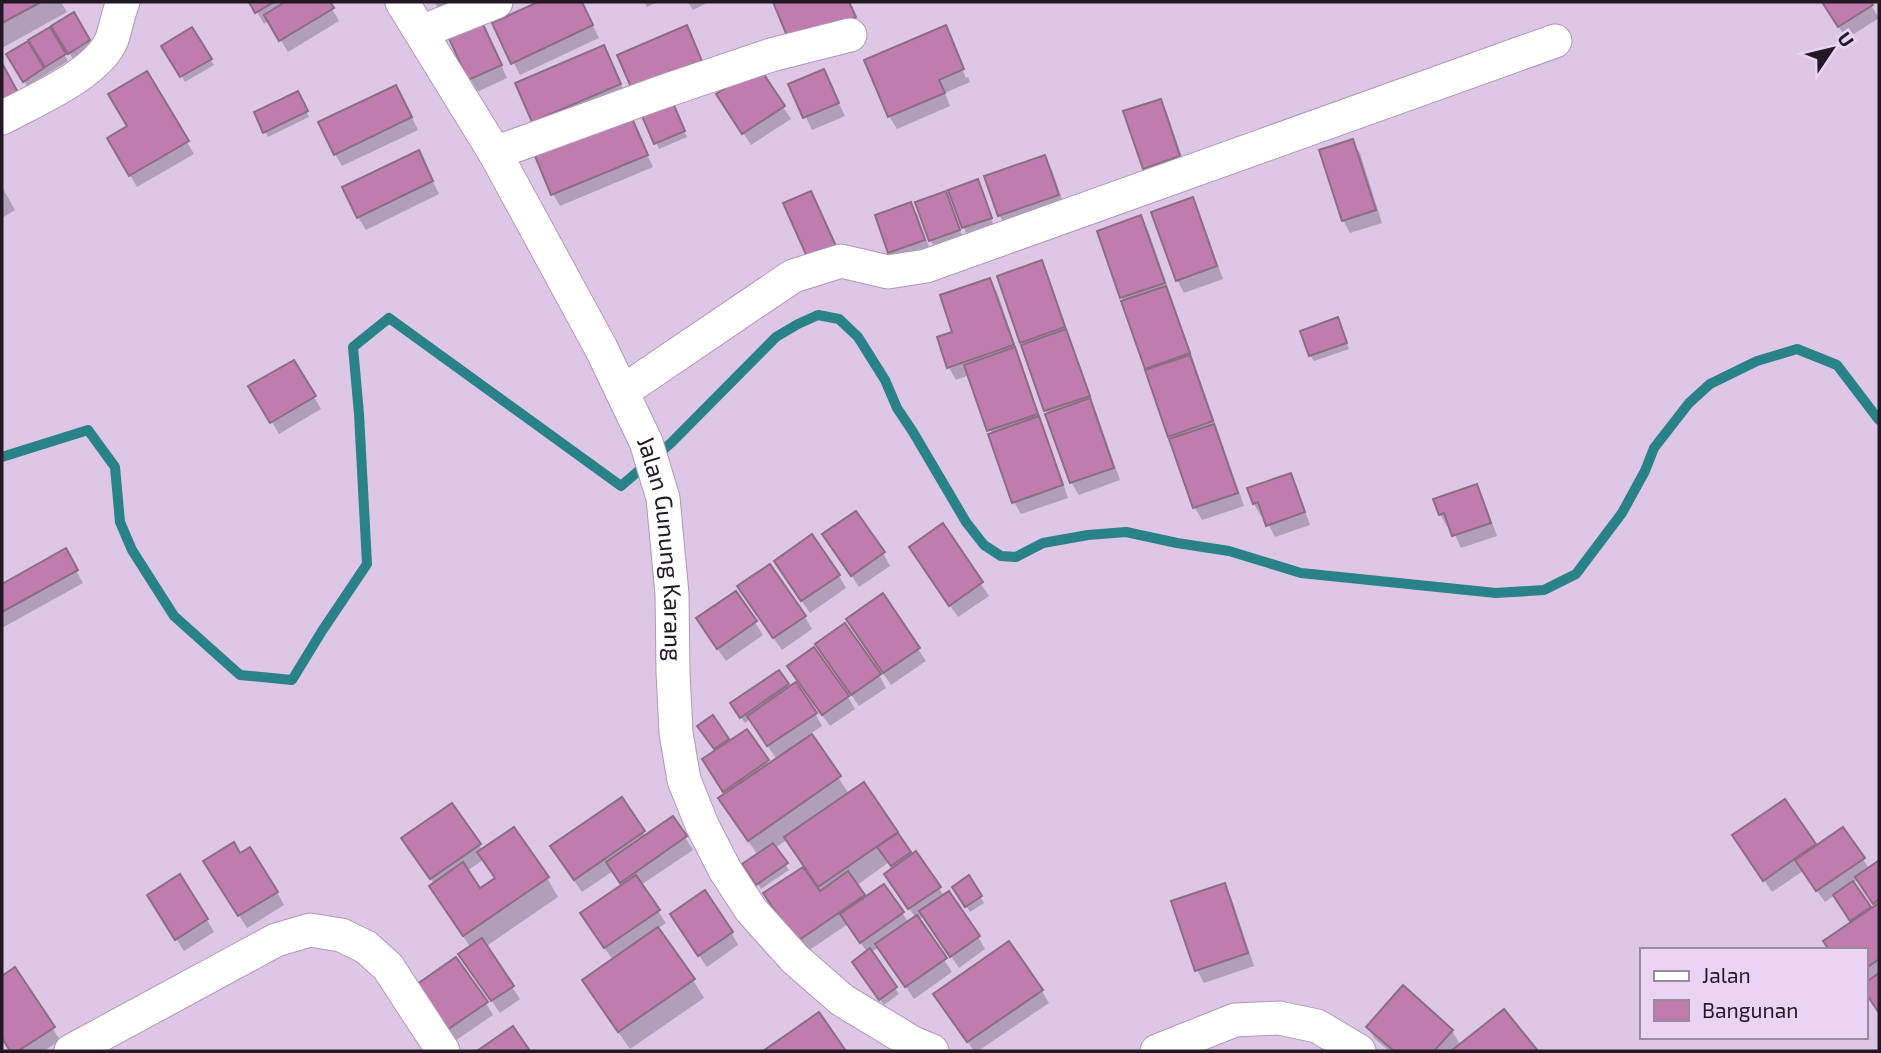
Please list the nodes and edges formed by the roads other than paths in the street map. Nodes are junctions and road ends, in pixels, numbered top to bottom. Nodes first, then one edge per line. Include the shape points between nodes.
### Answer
1 (123, 2) edge
2 (402, 2) edge
3 (496, 2) edge
4 (421, 32) junction
5 (850, 35) dead end
6 (1555, 41) dead end
7 (2, 118) edge
8 (495, 153) junction
9 (622, 392) junction
10 (71, 1051) edge
11 (443, 1051) edge
12 (932, 1051) edge
13 (1157, 1051) edge
14 (1359, 1051) edge

1 - 7 street via 112,39 86,71
2 - 4 street, Jalan Gunung Karang
3 - 4 street
4 - 8 street, Jalan Gunung Karang
5 - 8 street via 771,55
6 - 9 street via 926,266 888,272 841,261 793,276
8 - 9 street, Jalan Gunung Karang
9 - 12 street, Jalan Gunung Karang via 646,442 663,498 672,594 676,733 684,780 702,825 751,910 795,959 842,1000
10 - 11 street via 276,940 310,930 341,935 366,947 388,967
13 - 14 street via 1235,1020 1279,1018 1317,1026

